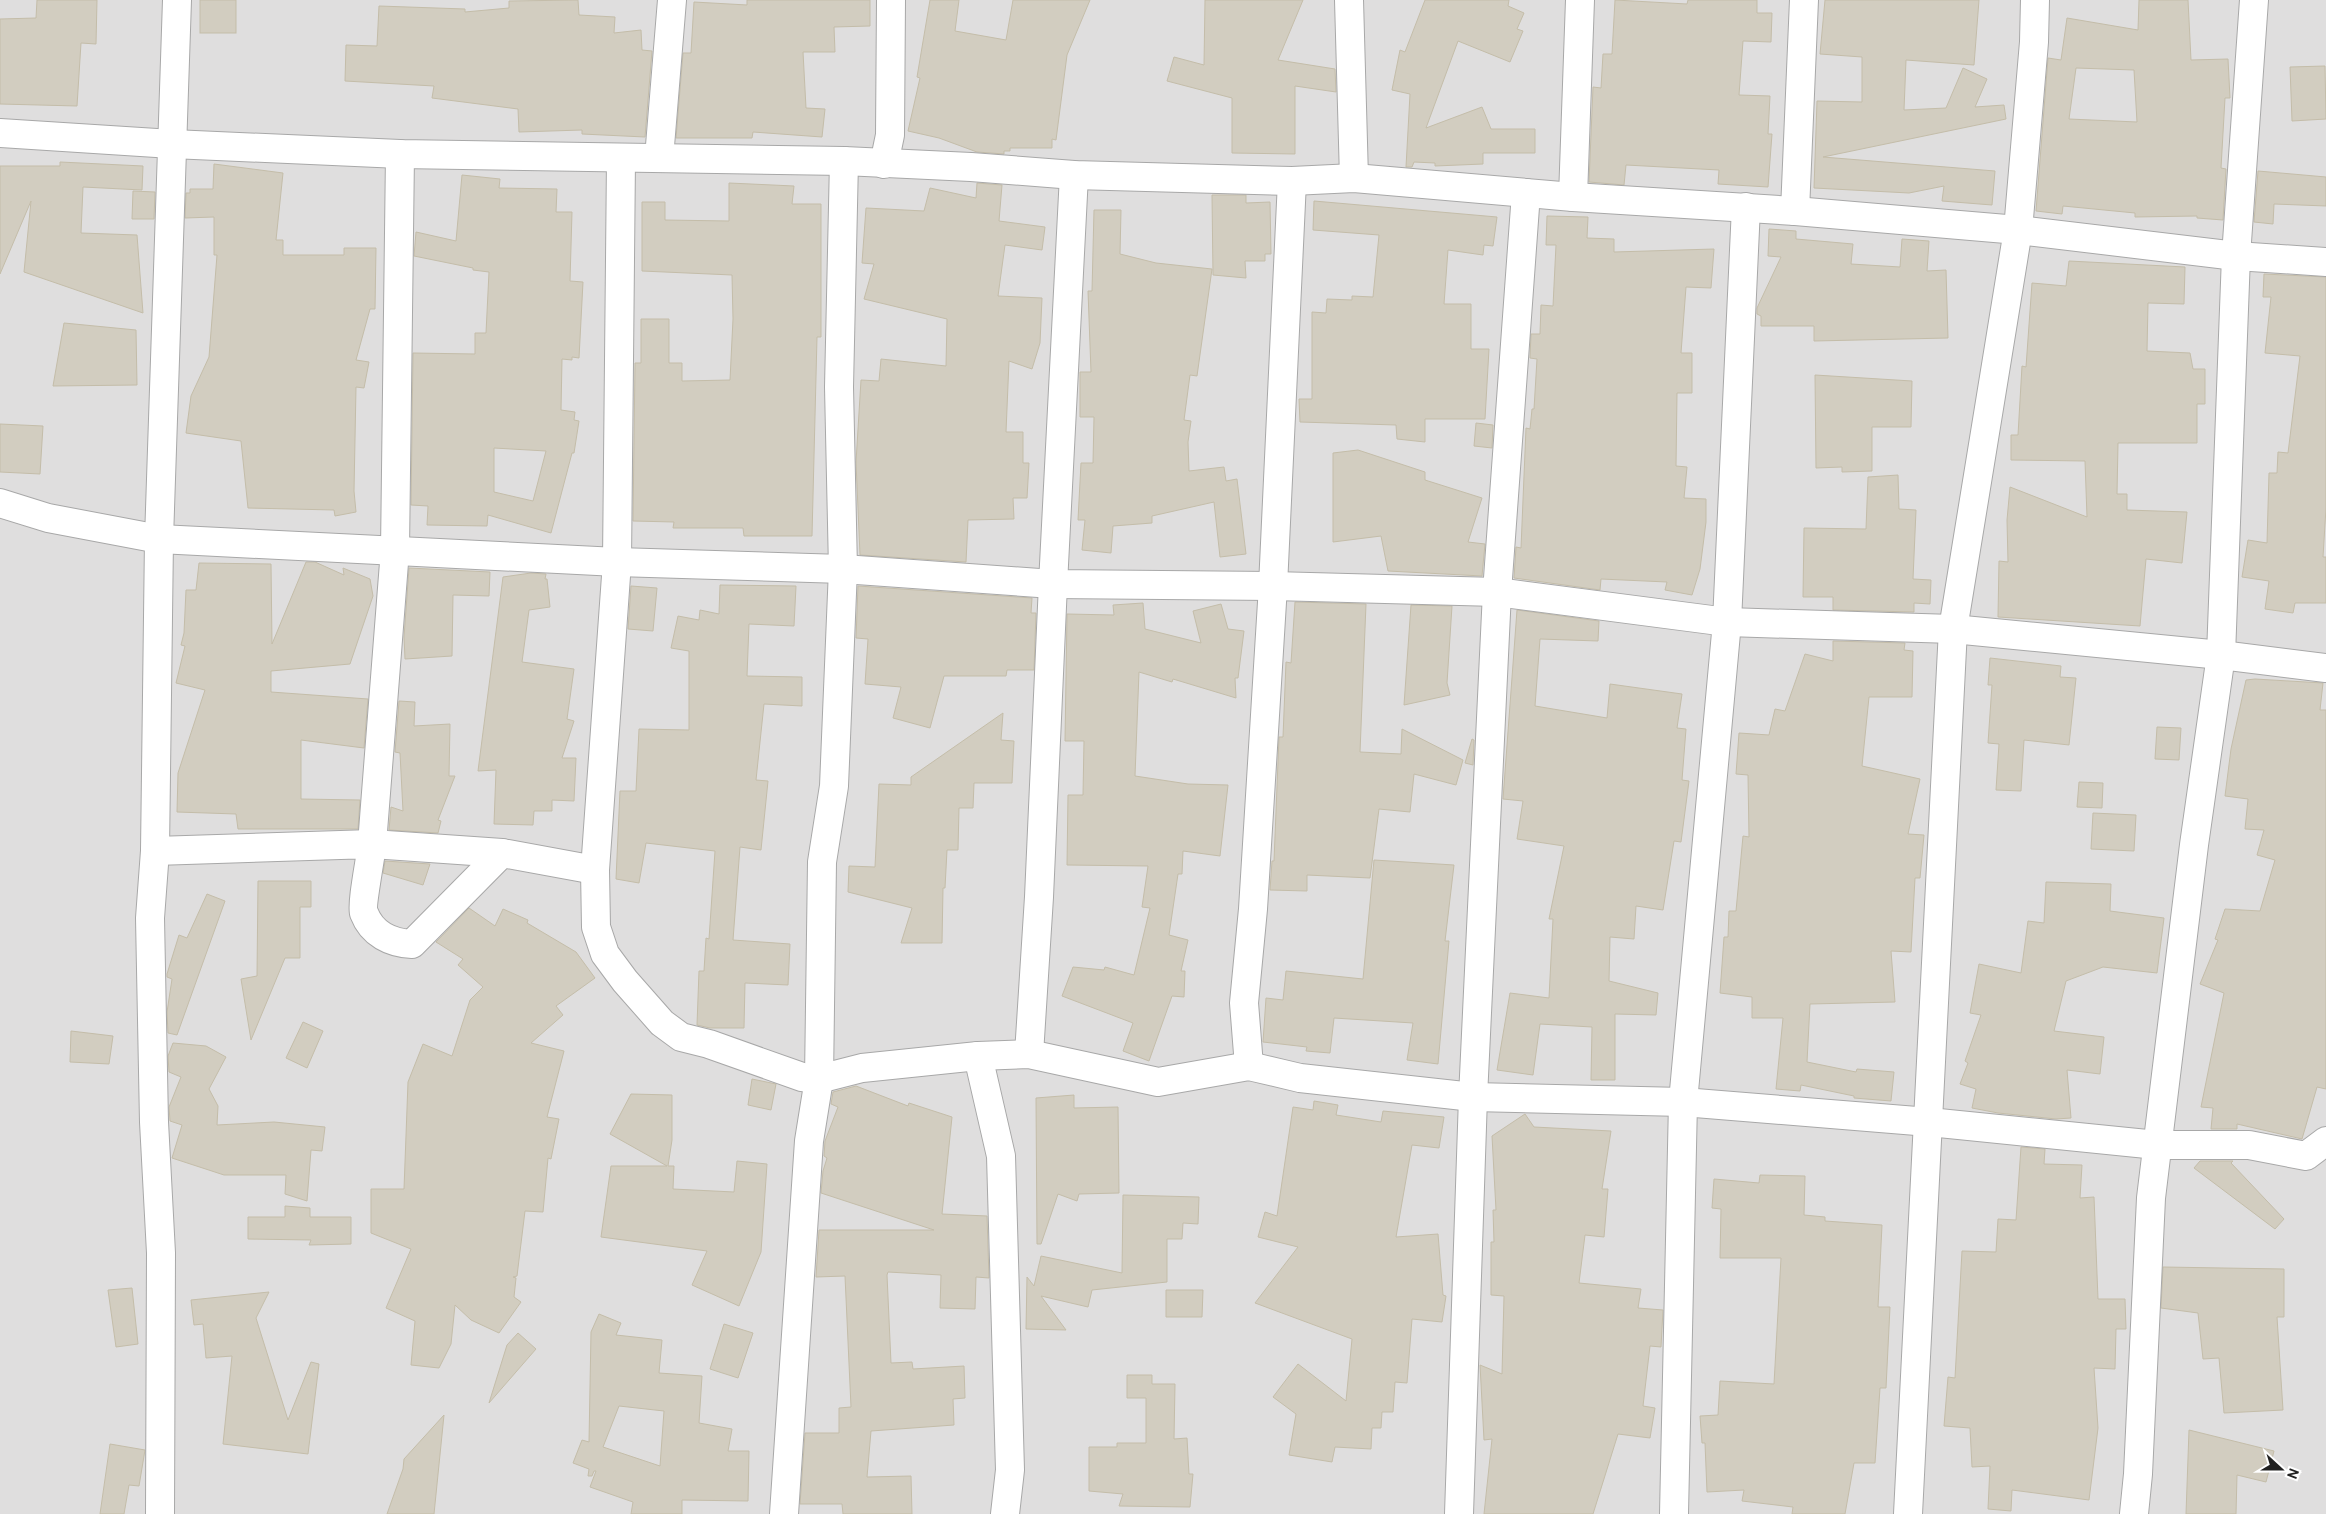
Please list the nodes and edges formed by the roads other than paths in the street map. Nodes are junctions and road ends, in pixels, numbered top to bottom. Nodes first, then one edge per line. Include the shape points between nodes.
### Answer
1 (176, 0) edge
2 (672, 0) edge
3 (891, 0) edge
4 (1349, 0) edge
5 (1580, 0) edge
6 (1804, 0) edge
7 (2035, 0) edge
8 (2254, 0) edge
9 (0, 133) edge
10 (172, 144) junction
11 (400, 154) junction
12 (660, 158) junction
13 (621, 159) junction
14 (844, 161) junction
15 (884, 164) junction
16 (1074, 175) junction
17 (1354, 178) junction
18 (1292, 181) junction
19 (1526, 193) junction
20 (1573, 197) junction
21 (1746, 207) junction
22 (1795, 211) junction
23 (2018, 230) junction
24 (2236, 256) junction
25 (2326, 262) edge
26 (0, 503) edge
27 (159, 539) junction
28 (395, 550) junction
29 (617, 562) junction
30 (842, 569) junction
31 (1052, 584) junction
32 (1274, 586) junction
33 (1497, 592) junction
34 (1727, 622) junction
35 (1953, 629) junction
36 (2221, 655) junction
37 (2326, 668) edge
38 (372, 844) junction
39 (155, 850) junction
40 (502, 853) junction
41 (595, 870) junction
42 (1029, 1054) junction
43 (978, 1056) junction
44 (1249, 1066) junction
45 (819, 1079) junction
46 (1473, 1097) junction
47 (1683, 1102) junction
48 (1928, 1122) junction
49 (2326, 1142) edge
50 (2157, 1145) junction
51 (160, 1514) edge
52 (784, 1514) edge
53 (1005, 1514) edge
54 (1459, 1514) edge
55 (1674, 1514) edge
56 (1908, 1514) edge
57 (2134, 1514) edge

1 - 10 street
2 - 12 street
3 - 15 street via 890,135
4 - 17 street
5 - 20 street
6 - 22 street
7 - 23 street
8 - 24 street
9 - 10 street
10 - 11 street
10 - 27 street
11 - 13 street
11 - 28 street
12 - 13 street
12 - 14 street
13 - 29 street
14 - 15 street
14 - 30 street via 839,387
15 - 16 street
16 - 18 street
16 - 31 street
17 - 18 street
17 - 19 street
18 - 32 street
19 - 20 street
19 - 33 street
20 - 21 street
21 - 22 street
21 - 34 street
22 - 23 street
23 - 24 street
23 - 35 street
24 - 25 street
24 - 36 street
26 - 27 street via 48,518
27 - 28 street
27 - 39 street
28 - 29 street
28 - 38 street
29 - 30 street
29 - 41 street
30 - 31 street
30 - 45 street via 834,786 822,862
31 - 32 street
31 - 42 street via 1040,897
32 - 33 street
32 - 44 street via 1244,1003
33 - 34 street
33 - 46 street
34 - 35 street
34 - 47 street
35 - 36 street
35 - 48 street
36 - 37 street
36 - 50 street
38 - 39 street
38 - 40 street
38 - 40 street via 363,912 378,934 399,944 412,944
39 - 51 street via 150,918 154,1122 162,1253
40 - 41 street
41 - 45 street via 596,927 605,954 662,1023 681,1037 802,1077
42 - 43 street
42 - 44 street via 1158,1082
43 - 45 street via 862,1068
43 - 53 street via 1001,1156 1010,1470
44 - 46 street via 1300,1078
45 - 52 street via 810,1141
46 - 47 street
46 - 54 street
47 - 48 street
47 - 55 street
48 - 50 street
48 - 56 street
49 - 50 street via 2306,1156 2249,1145
50 - 57 street via 2151,1198

